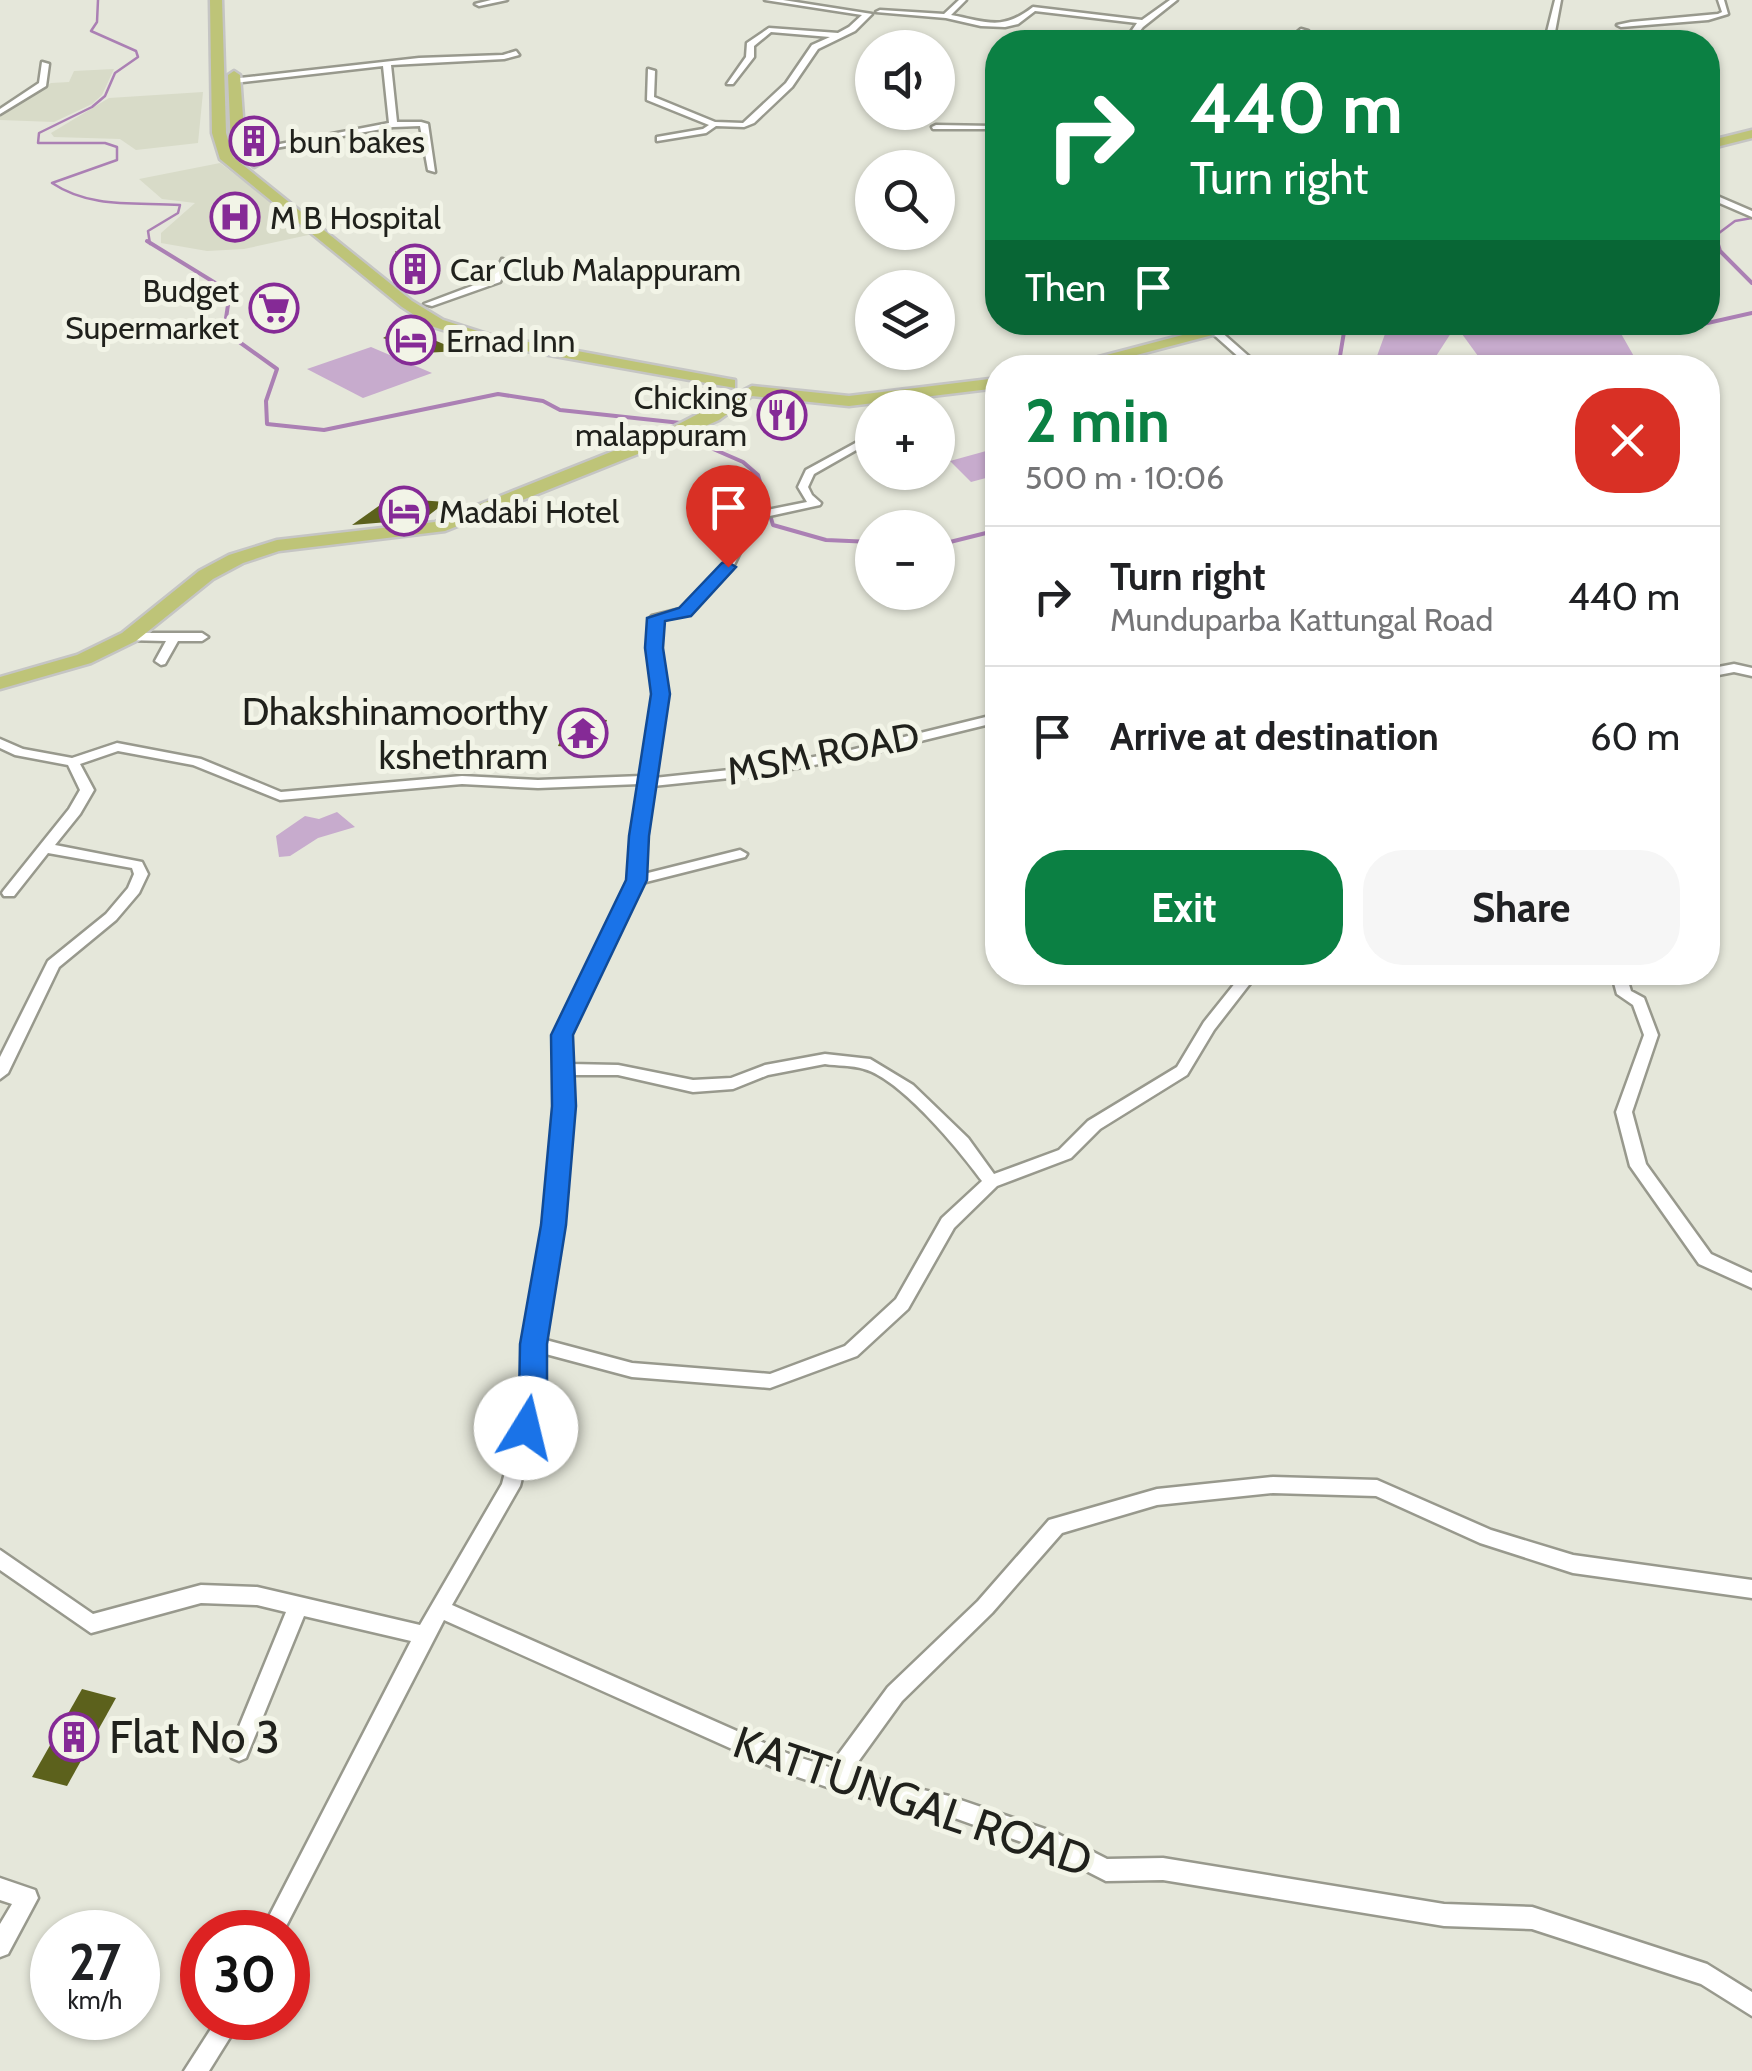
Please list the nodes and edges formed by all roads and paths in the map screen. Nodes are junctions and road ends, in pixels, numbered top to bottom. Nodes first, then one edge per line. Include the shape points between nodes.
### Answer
1 (216, 0) edge
2 (229, 0) edge
3 (504, 0) edge
4 (768, 0) edge
5 (963, 0) edge
6 (1174, 0) edge
7 (1558, 0) edge
8 (1721, 0) edge
9 (479, 4) dead end
10 (866, 12) junction
11 (946, 16) junction
12 (1143, 22) junction
13 (1621, 25) dead end
14 (1137, 30) edge
15 (1552, 30) edge
16 (840, 36) junction
17 (516, 52) dead end
18 (45, 64) dead end
19 (388, 66) junction
20 (651, 71) dead end
21 (234, 81) junction
22 (730, 82) dead end
23 (0, 112) edge
24 (714, 124) junction
25 (393, 125) junction
26 (955, 128) edge
27 (985, 128) edge
28 (1752, 134) edge
29 (660, 139) dead end
30 (1720, 141) edge
31 (242, 152) junction
32 (432, 170) dead end
33 (279, 181) junction
34 (260, 186) junction
35 (1720, 200) edge
36 (1747, 212) edge
37 (506, 260) dead end
38 (429, 304) junction
39 (1203, 335) edge
40 (1214, 335) edge
41 (1119, 355) edge
42 (1240, 355) edge
43 (743, 385) junction
44 (985, 386) edge
45 (955, 393) edge
46 (855, 400) edge
47 (855, 447) edge
48 (129, 636) junction
49 (174, 637) junction
50 (202, 637) dead end
51 (161, 661) dead end
52 (1720, 670) edge
53 (1752, 672) edge
54 (0, 683) edge
55 (985, 721) edge
56 (0, 743) edge
57 (73, 762) junction
58 (648, 781) junction
59 (45, 848) junction
60 (740, 854) dead end
61 (637, 880) junction
62 (9, 893) dead end
63 (1242, 985) edge
64 (1622, 985) edge
65 (563, 1069) junction
66 (0, 1073) edge
67 (990, 1182) junction
68 (1752, 1282) edge
69 (534, 1344) junction
70 (0, 1559) edge
71 (1752, 1590) edge
72 (298, 1606) junction
73 (442, 1610) junction
74 (425, 1634) junction
75 (239, 1752) dead end
76 (833, 1779) junction
77 (0, 1889) edge
78 (283, 1910) edge
79 (0, 1946) edge
80 (1752, 2005) edge
81 (217, 2040) edge
82 (196, 2071) edge

1 - 34 highway via 222,148
2 - 21 highway
3 - 9 street
4 - 10 street
5 - 11 street
6 - 12 street
7 - 15 street
8 - 13 street via 1726,13 1718,18
10 - 11 street
10 - 16 street
11 - 12 street via 1008,25 1033,9
12 - 14 street
16 - 22 street via 770,30 750,45 750,57
16 - 24 street via 815,47 752,121
17 - 19 street
18 - 23 street via 43,84
19 - 21 street
19 - 25 street
20 - 24 street via 650,98
21 - 31 highway
24 - 29 street
25 - 31 street
25 - 32 street via 425,126
26 - 27 street
28 - 30 highway
31 - 33 highway
33 - 34 highway
33 - 38 highway
34 - 43 highway via 437,322 487,339
35 - 36 street
37 - 38 street via 500,278
38 - 43 highway via 495,330
39 - 41 highway
40 - 42 street
43 - 46 highway
43 - 48 highway via 713,416 438,527 277,546 236,559
44 - 45 highway
47 - 58 street via 810,472 803,487 816,503 761,514 728,567 684,612 656,618 661,694
48 - 49 street
48 - 54 highway via 84,659
49 - 50 street
49 - 51 street
52 - 53 street
55 - 58 street, MSM ROAD via 847,755
56 - 57 street
57 - 58 street, MSM ROAD via 118,747 196,762 280,796 462,780
57 - 59 street via 88,790
58 - 61 street
59 - 62 street
59 - 66 street via 137,865 141,874 111,917 53,964
60 - 61 street
61 - 65 street via 562,1035
63 - 67 street via 1182,1071 1094,1124 1065,1154
64 - 68 street via 1639,1002 1651,1035 1624,1112 1638,1166 1705,1258
65 - 67 street via 618,1070 693,1086 733,1083 825,1059 870,1064 908,1089 962,1142
65 - 69 street via 554,1225
67 - 69 street via 948,1222 902,1304 851,1351 770,1381 632,1370
69 - 73 street via 533,1400 511,1486
70 - 72 street via 92,1624 201,1594
71 - 76 street via 1573,1564 1487,1537 1377,1488 1273,1485 1157,1497 1056,1526 895,1694
72 - 74 street
72 - 75 street
73 - 74 street
73 - 76 street, KATTUNGAL ROAD
74 - 78 street
76 - 80 street, KATTUNGAL ROAD via 949,1806 1054,1843 1106,1870 1163,1870 1444,1915 1532,1918 1706,1975
77 - 79 street via 27,1898
81 - 82 street

